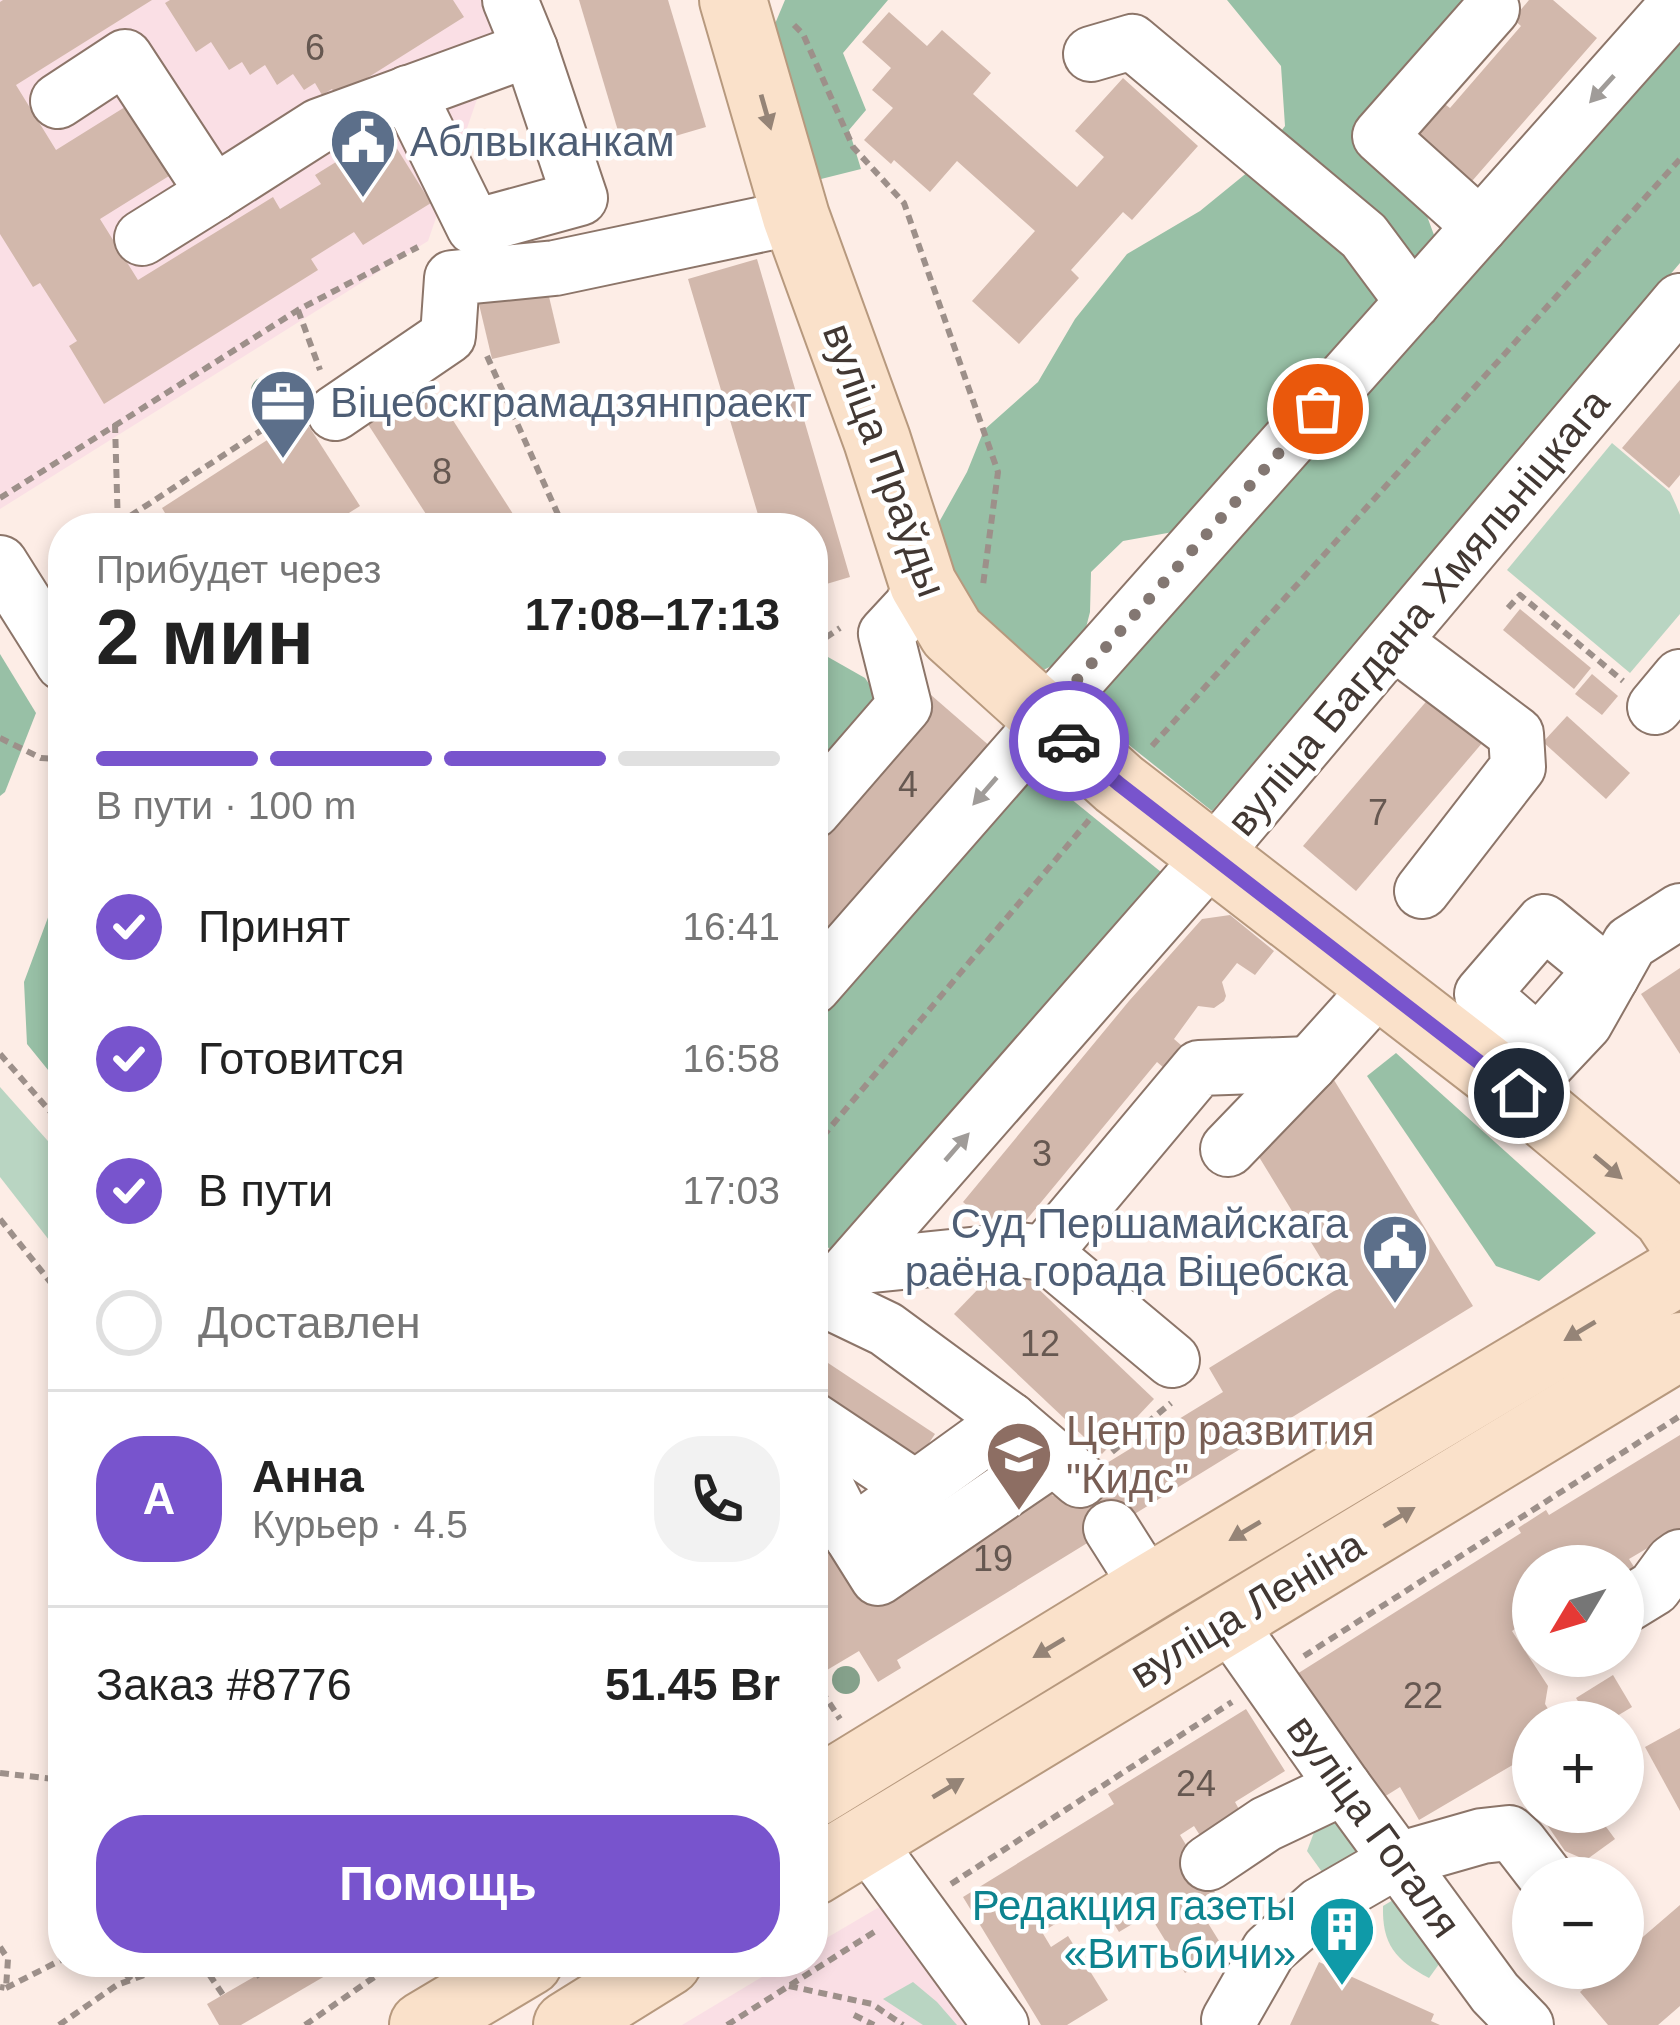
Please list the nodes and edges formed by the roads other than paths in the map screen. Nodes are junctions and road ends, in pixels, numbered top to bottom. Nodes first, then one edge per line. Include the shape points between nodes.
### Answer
1 (733, 0) edge
2 (1680, 1) edge
3 (1492, 9) dead end
4 (520, 24) edge
5 (1090, 54) dead end
6 (408, 93) junction
7 (58, 101) dead end
8 (214, 193) junction
9 (796, 218) junction
10 (1480, 226) junction
11 (142, 238) dead end
12 (1413, 302) junction
13 (1679, 306) edge
14 (331, 400) road end
15 (0, 563) edge
16 (923, 584) junction
17 (48, 639) edge
18 (1394, 642) junction
19 (1043, 718) junction
20 (828, 795) edge
21 (1212, 856) junction
22 (1422, 891) dead end
23 (1680, 911) edge
24 (828, 970) edge
25 (1381, 985) junction
26 (1310, 1064) junction
27 (1519, 1093) junction
28 (1228, 1149) dead end
29 (1680, 1237) edge
30 (1044, 1253) junction
31 (1680, 1271) edge
32 (829, 1288) edge
33 (1680, 1346) edge
34 (1172, 1360) road end
35 (1010, 1420) junction
36 (828, 1430) edge
37 (828, 1490) edge
38 (918, 1490) junction
39 (1112, 1528) dead end
40 (851, 1535) junction
41 (1678, 1563) edge
42 (1149, 1588) junction
43 (1644, 1594) edge
44 (1228, 1622) junction
45 (828, 1784) edge
46 (1344, 1787) junction
47 (839, 1856) edge
48 (1530, 1857) edge
49 (1398, 1860) junction
50 (1208, 1863) dead end
51 (505, 1977) edge
52 (644, 1977) edge
53 (1229, 2020) dead end
54 (423, 2025) edge
55 (567, 2025) edge
56 (1001, 2025) edge
57 (1526, 2025) edge

1 -> 9 main road, вуліца Праўды
2 -> 10 street
3 - 10 street via 1380,136
4 - 6 street
4 - 6 street via 580,198 474,227
5 - 12 street via 1132,42 1364,236
6 - 8 street via 319,126
7 - 8 street via 125,57
8 - 11 street
9 - 14 street via 555,268 452,278 448,336
9 - 16 main road, вуліца Праўды
10 - 12 street
12 - 19 street
13 - 18 street, вуліца Багдана Хмяльніцкага
15 - 17 street
16 - 19 main road, вуліца Праўды via 952,633
16 - 20 street via 886,634 904,706
18 - 21 street, вуліца Багдана Хмяльніцкага
18 - 22 street via 1516,734 1518,767
19 - 21 main road, вуліца Праўды
19 -> 24 street
21 - 25 main road, вуліца Праўды
32 -> 21 street, вуліца Багдана Хмяльніцкага
23 - 27 street via 1630,943 1585,1023
25 - 26 street
25 - 27 main road, вуліца Праўды
26 - 28 street
26 - 30 street via 1199,1068
27 -> 29 main road, вуліца Праўды via 1666,1216
30 - 32 street via 1019,1250
30 - 34 street
31 -> 42 main road, вуліца Леніна
32 - 35 street
44 -> 33 main road, вуліца Леніна
35 - 38 street
35 - 40 street via 1070,1471 878,1579
36 - 38 street
37 - 40 street
38 - 40 street
39 - 42 street
41 - 43 street
42 -> 45 main road, вуліца Леніна
44 - 46 street, вуліца Гогаля
47 -> 44 main road, вуліца Леніна
46 - 49 street, вуліца Гогаля
46 - 50 street
47 - 56 street via 914,1908
48 - 49 street via 1509,1833
49 - 53 street via 1320,1905 1269,1950
49 - 57 street, вуліца Гогаля
51 - 54 main road
52 - 55 main road

